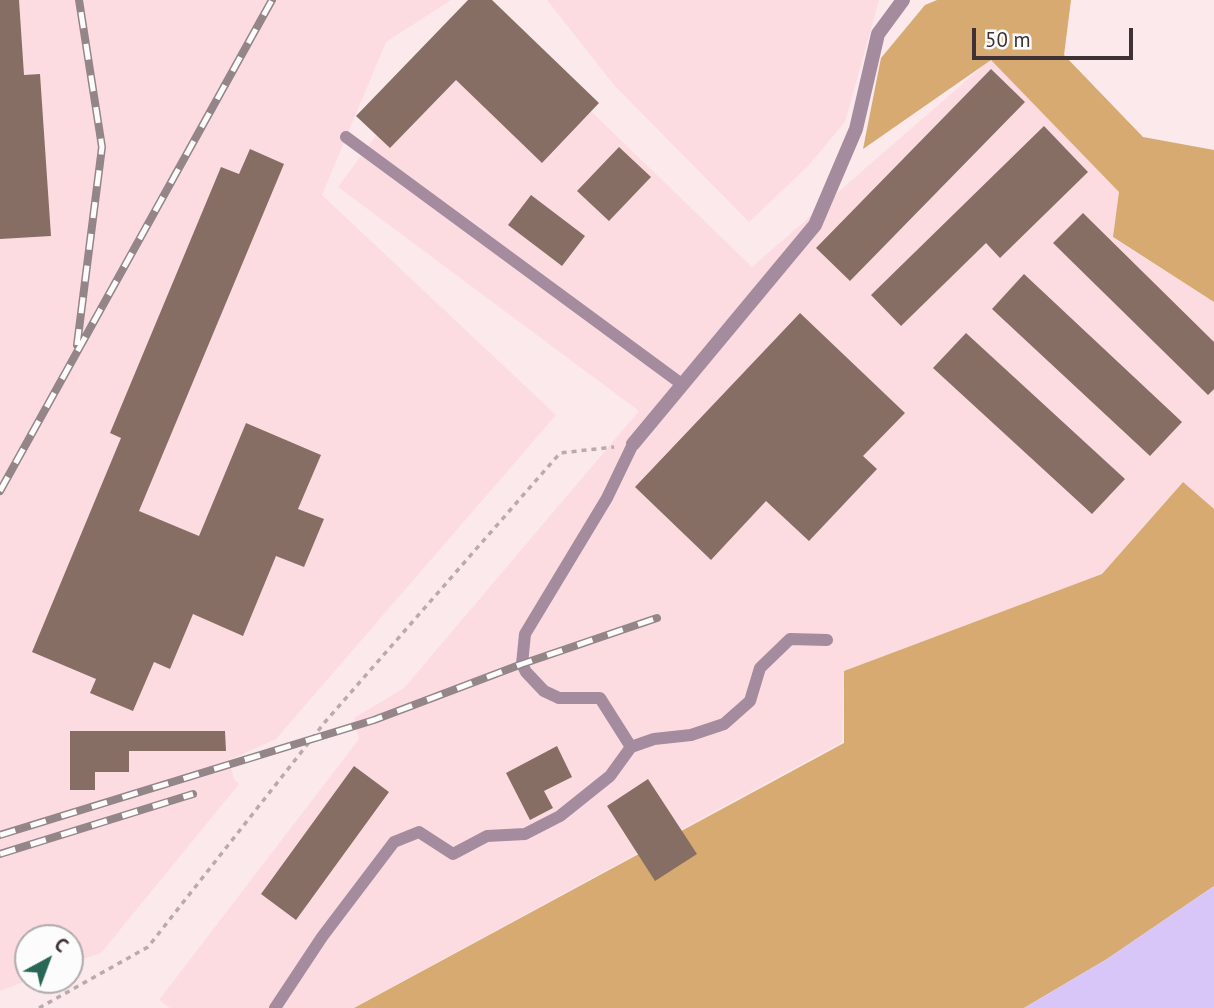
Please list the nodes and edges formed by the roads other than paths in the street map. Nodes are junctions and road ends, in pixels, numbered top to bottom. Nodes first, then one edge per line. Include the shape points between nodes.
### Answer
1 (903, 0) edge
2 (346, 137) dead end
3 (683, 385) junction
4 (633, 444) joint
5 (827, 640) dead end
6 (631, 747) junction
7 (275, 1008) edge

1 - 3 street via 878,34 856,129 815,225
2 - 3 lane
3 - 4 street
4 - 6 lane via 607,498 526,634 522,664 544,691 559,698 600,698
5 - 6 lane via 790,639 760,668 750,701 724,724
6 - 7 lane via 610,776 560,816 525,834 487,836 453,854 419,832 394,842

